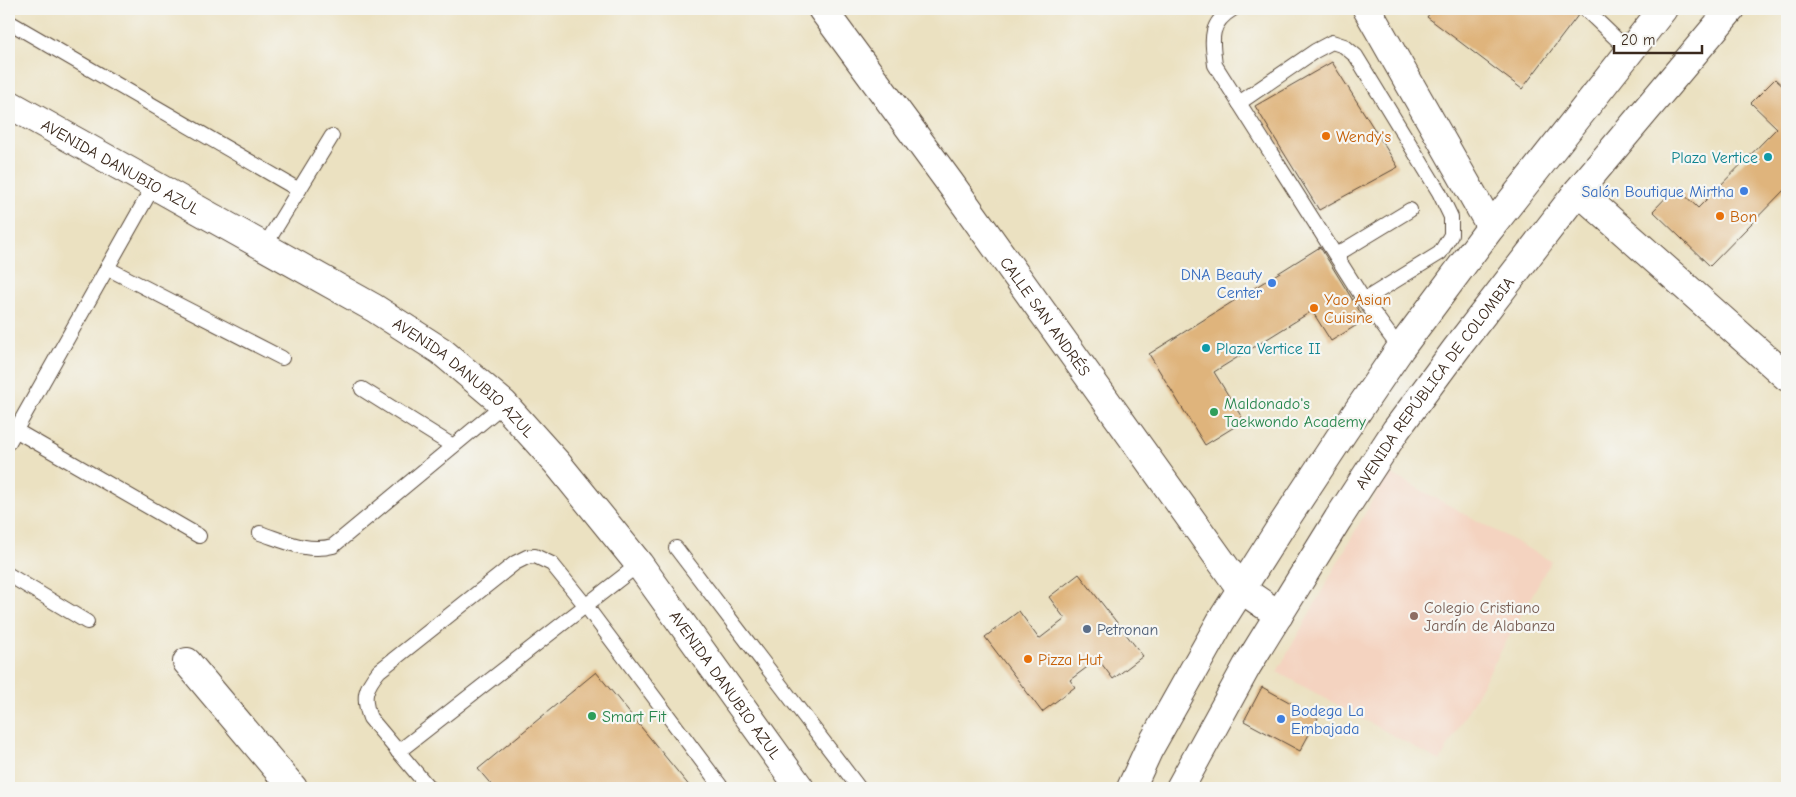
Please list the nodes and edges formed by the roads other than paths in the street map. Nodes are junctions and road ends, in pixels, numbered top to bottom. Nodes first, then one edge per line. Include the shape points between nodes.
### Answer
1 (822, 9) edge
2 (1232, 9) edge
3 (1367, 9) edge
4 (1585, 9) edge
5 (1663, 9) edge
6 (1731, 9) edge
7 (9, 22) edge
8 (1629, 51) junction
9 (1239, 103) junction
10 (9, 104) edge
11 (332, 136) dead end
12 (154, 185) junction
13 (299, 190) junction
14 (1578, 191) junction
15 (1410, 210) dead end
16 (1491, 227) junction
17 (264, 247) junction
18 (1336, 255) junction
19 (107, 268) junction
20 (1364, 300) junction
21 (1400, 349) junction
22 (282, 358) dead end
23 (1787, 377) edge
24 (362, 389) dead end
25 (504, 404) junction
26 (12, 436) edge
27 (453, 446) junction
28 (260, 532) dead end
29 (199, 536) dead end
30 (676, 548) dead end
31 (639, 564) junction
32 (9, 575) edge
33 (1241, 589) junction
34 (586, 606) junction
35 (1279, 615) junction
36 (87, 622) dead end
37 (187, 662) dead end
38 (398, 752) junction
39 (293, 788) edge
40 (429, 788) edge
41 (722, 788) edge
42 (800, 788) edge
43 (859, 788) edge
44 (1131, 788) edge
45 (1180, 788) edge

1 - 33 street, CALLE SAN ANDRÉS
2 - 9 lane via 1213,29 1212,44 1215,65
3 - 16 street
4 - 8 lane
5 - 8 street
6 - 14 street, AVENIDA REPÚBLICA DE COLOMBIA
7 - 13 lane
8 - 16 street
9 - 18 lane
9 - 20 lane via 1332,42 1344,46 1356,56 1452,217 1451,235 1440,253
10 - 12 street, AVENIDA DANUBIO AZUL
11 - 13 lane
12 - 17 street, AVENIDA DANUBIO AZUL
12 - 19 lane
13 - 17 lane
14 - 23 street
14 - 35 street, AVENIDA REPÚBLICA DE COLOMBIA via 1396,430
15 - 18 lane
16 - 21 street
17 - 25 street, AVENIDA DANUBIO AZUL via 374,308 441,351
18 - 20 lane
19 - 22 lane
19 - 26 lane
20 - 21 lane
21 - 33 street
24 - 27 lane
25 - 27 lane
25 - 31 street, AVENIDA DANUBIO AZUL via 558,463
26 - 29 lane
27 - 28 lane via 332,546 312,549
30 - 43 lane
31 - 34 lane
31 - 42 street, AVENIDA DANUBIO AZUL
32 - 36 lane
33 - 35 street, CALLE SAN ANDRÉS
33 - 44 street via 1148,751
34 - 38 lane
34 - 38 lane via 552,564 535,556 515,563 379,671 370,682 365,706 370,718
34 - 41 lane
35 - 45 street, AVENIDA REPÚBLICA DE COLOMBIA
37 - 39 street
38 - 40 lane

